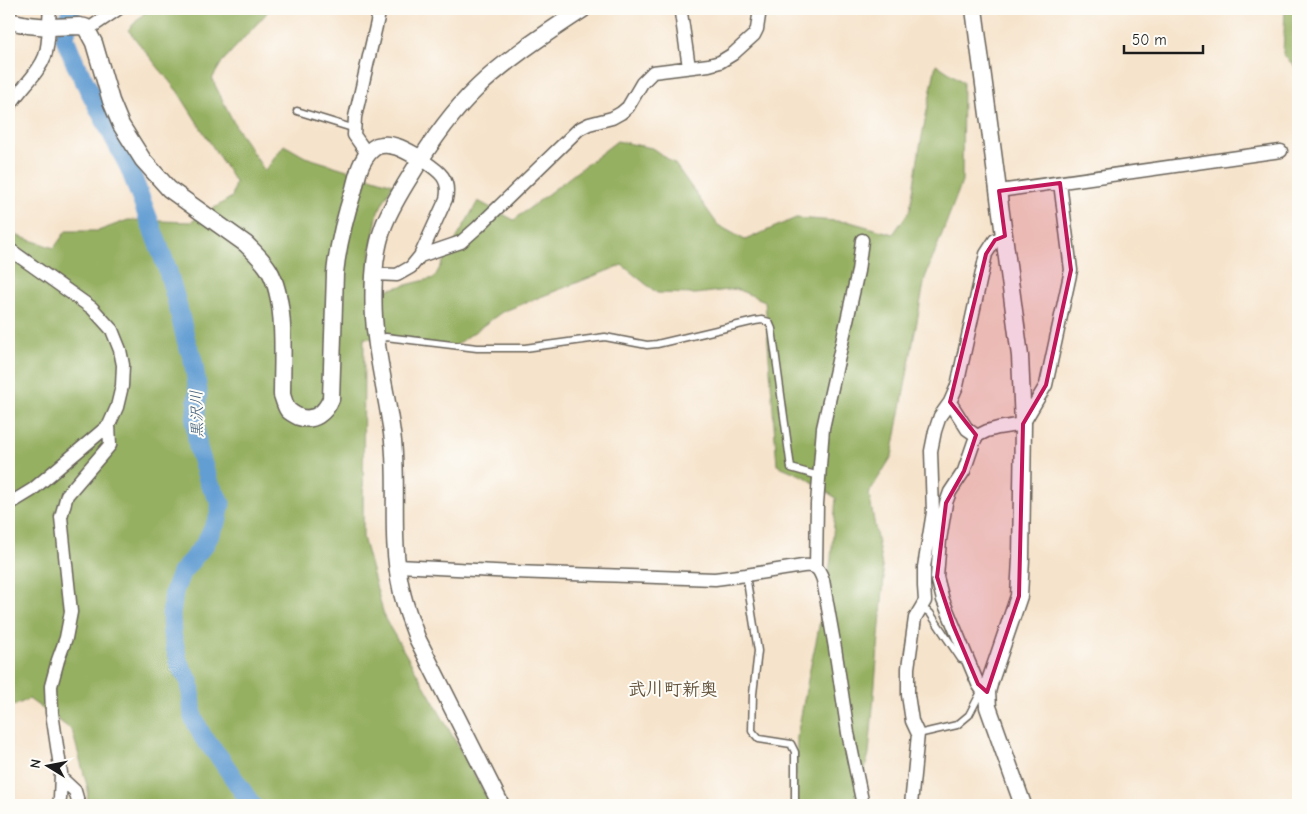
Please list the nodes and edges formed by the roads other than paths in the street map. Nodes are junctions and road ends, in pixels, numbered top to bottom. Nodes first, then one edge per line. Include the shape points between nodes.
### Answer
1 (50, 9) edge
2 (118, 9) edge
3 (380, 9) edge
4 (583, 9) edge
5 (682, 9) edge
6 (760, 9) edge
7 (974, 9) edge
8 (9, 21) edge
9 (52, 27) junction
10 (83, 28) junction
11 (689, 67) junction
12 (9, 107) edge
13 (297, 111) dead end
14 (355, 128) junction
15 (1281, 151) dead end
16 (368, 155) junction
17 (421, 159) junction
18 (1060, 183) junction
19 (999, 191) junction
20 (1005, 236) junction
21 (862, 240) dead end
22 (9, 249) edge
23 (420, 256) junction
24 (374, 274) junction
25 (376, 339) junction
26 (950, 402) junction
27 (109, 424) junction
28 (1023, 424) junction
29 (977, 436) junction
30 (819, 476) junction
31 (9, 504) edge
32 (398, 566) junction
33 (816, 567) junction
34 (746, 575) junction
35 (922, 608) junction
36 (969, 661) junction
37 (985, 691) junction
38 (918, 734) junction
39 (61, 778) junction
40 (58, 805) edge
41 (79, 805) edge
42 (501, 805) edge
43 (795, 805) edge
44 (863, 805) edge
45 (910, 805) edge
46 (1023, 805) edge

1 - 9 street
2 - 10 street
3 - 14 street
4 - 17 street via 516,54 476,88
5 - 11 street
6 - 11 street via 754,35 733,54 720,62
7 - 19 street
8 - 9 street
9 - 10 street
9 - 12 street via 41,65
10 - 16 street via 94,43 121,125 143,160 169,189 246,244 269,271 282,314 282,395 289,412 304,418 320,415 331,399 337,255 359,172
11 - 23 street via 653,72 642,82 621,114 579,129 461,242
13 - 14 lane
14 - 16 street via 354,135
15 - 18 street
16 - 17 street via 378,146 388,145 400,147
17 - 23 street via 440,173 448,190
17 - 24 street via 385,223
18 - 19 street
18 - 28 street via 1071,270 1046,385
19 - 20 street
20 - 26 street via 995,240 986,254 957,386
20 - 28 street via 1020,356
21 - 30 street via 823,428
22 - 27 street via 92,308 112,330 123,365 122,386
23 - 24 street via 411,267 397,275
24 - 25 street
25 - 30 lane via 386,337 477,348 525,348 604,337 647,345 755,321 769,322 791,468
25 - 32 street via 393,440
26 - 29 street via 967,429
26 - 35 street via 934,431 931,451 933,512 924,567 925,601
27 - 31 street via 32,490
27 - 39 street via 110,445 67,495 62,517 71,612 51,686
28 - 29 street via 986,431
28 - 37 street via 1019,596
29 - 36 street via 964,471 946,503 937,577 943,600
30 - 33 street
32 - 34 street via 715,579
32 - 42 street via 400,587 417,638
33 - 34 street via 810,565
33 - 44 street via 823,580
34 - 43 lane via 758,651 752,731 759,739 791,744 795,752
35 - 36 lane via 930,613 962,659
35 - 38 street via 915,618 908,677 912,721
36 - 37 street
37 - 38 lane via 969,716 957,725
37 - 46 street
38 - 45 street
39 - 40 street
39 - 41 street via 75,790

